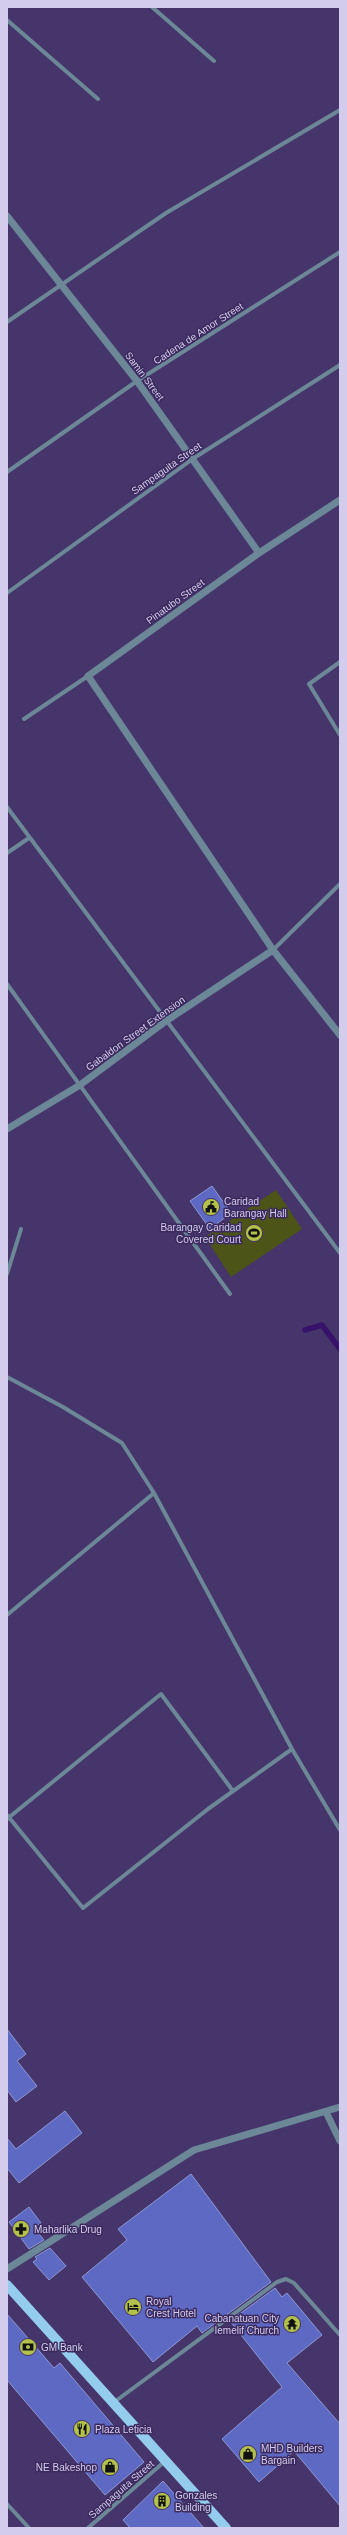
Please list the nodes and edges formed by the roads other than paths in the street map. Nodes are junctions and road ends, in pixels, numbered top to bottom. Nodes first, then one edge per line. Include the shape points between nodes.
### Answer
1 (152, 7) edge
2 (7, 20) edge
3 (214, 61) dead end
4 (98, 99) dead end
5 (340, 110) edge
6 (7, 216) edge
7 (340, 252) edge
8 (60, 284) junction
9 (7, 322) edge
10 (340, 365) edge
11 (137, 381) junction
12 (194, 458) junction
13 (7, 472) edge
14 (340, 500) edge
15 (259, 553) junction
16 (7, 592) edge
17 (340, 662) edge
18 (88, 676) junction
19 (24, 719) dead end
20 (340, 736) edge
21 (7, 807) edge
22 (28, 838) junction
23 (7, 853) edge
24 (340, 884) edge
25 (273, 950) junction
26 (7, 984) edge
27 (166, 1021) junction
28 (340, 1035) edge
29 (80, 1085) junction
30 (7, 1129) edge
31 (22, 1229) dead end
32 (340, 1253) edge
33 (7, 1274) edge
34 (230, 1294) dead end
35 (7, 1377) edge
36 (154, 1493) junction
37 (7, 1615) edge
38 (292, 1749) junction
39 (233, 1791) junction
40 (8, 1818) edge
41 (340, 1830) edge
42 (340, 2107) edge
43 (326, 2112) junction
44 (340, 2141) edge
45 (7, 2268) edge
46 (7, 2284) edge
47 (340, 2335) edge
48 (112, 2403) junction
49 (164, 2462) junction
50 (7, 2504) edge
51 (29, 2528) edge
52 (88, 2528) edge
53 (226, 2528) edge

1 - 3 street
2 - 4 street
5 - 8 street via 166,213
6 - 8 street, Samin Street
7 - 11 street, Cadena de Amor Street
8 - 9 street
8 - 11 street, Samin Street
10 - 12 street, Sampaguita Street
11 - 12 street, Samin Street
11 - 13 street, Cadena de Amor Street
12 - 15 street, Samin Street
12 - 16 street, Sampaguita Street
14 - 15 street, Pinatubo Street
15 - 18 street, Pinatubo Street
17 - 20 street via 309,684
18 - 19 street, Pinatubo Street
18 - 25 street
21 - 22 street
22 - 23 street
22 - 27 street
24 - 25 street
25 - 27 street, Gabaldon Street Extension
25 - 28 street
26 - 29 street
27 - 29 street, Gabaldon Street Extension
27 - 32 street
29 - 30 street, Gabaldon Street Extension
29 - 34 street
31 - 33 street
35 - 36 street via 122,1443
36 - 37 street
36 - 38 street
38 - 39 street
38 - 41 street
39 - 40 street via 84,1908
39 - 40 street via 161,1694
42 - 43 street
43 - 44 street
43 - 45 street via 194,2150
46 - 48 main road
47 - 48 street via 294,2283 286,2279 277,2282
48 - 49 main road
49 - 52 street, Sampaguita Street
49 - 53 main road
50 - 51 street

